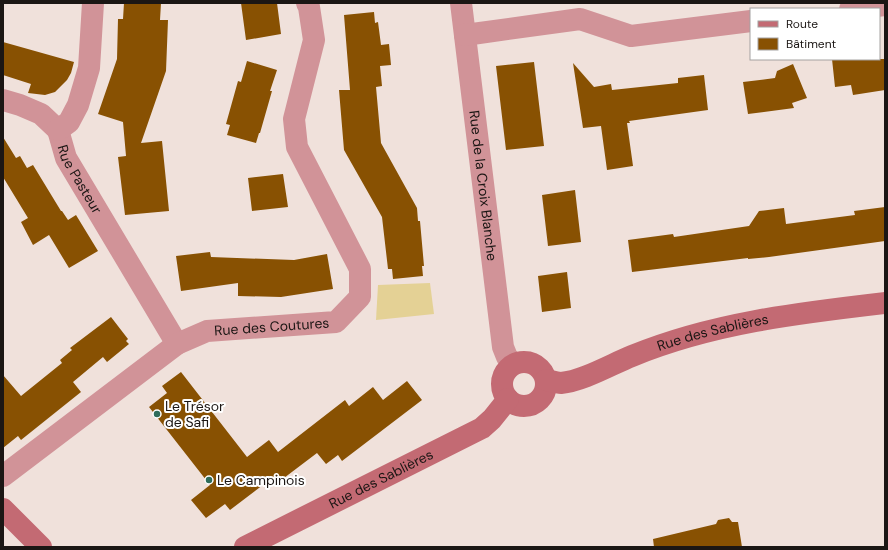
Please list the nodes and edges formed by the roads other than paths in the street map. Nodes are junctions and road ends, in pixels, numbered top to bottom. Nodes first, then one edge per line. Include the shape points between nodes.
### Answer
1 (93, 3) edge
2 (307, 3) edge
3 (461, 3) edge
4 (885, 5) edge
5 (859, 8) edge
6 (750, 21) edge
7 (465, 34) junction
8 (3, 100) edge
9 (58, 130) junction
10 (885, 303) edge
11 (177, 344) junction
12 (514, 364) junction
13 (546, 380) junction
14 (508, 399) junction
15 (3, 476) edge
16 (3, 509) edge
17 (41, 547) edge
18 (245, 547) edge

1 - 9 street, Rue Pasteur via 89,68 78,105 68,122
2 - 11 street, Rue des Coutures via 314,40 294,119 297,147 360,268 360,297 336,322 208,331
3 - 7 street, Rue de la Croix Blanche
4 - 5 street
6 - 7 street via 630,36 580,18
7 - 12 street, Rue de la Croix Blanche via 503,347 507,357
8 - 9 street via 41,114
9 - 11 street, Rue Pasteur via 66,158
10 - 13 street, Rue des Sablières via 740,324 680,338 574,380 560,383
11 - 15 street, Rue des Coutures
12 - 13 street via 534,364 540,368
12 - 14 street via 502,380 502,387
13 - 14 street via 543,395 532,405 518,405
14 - 18 street, Rue des Sablières via 482,428
16 - 17 street

